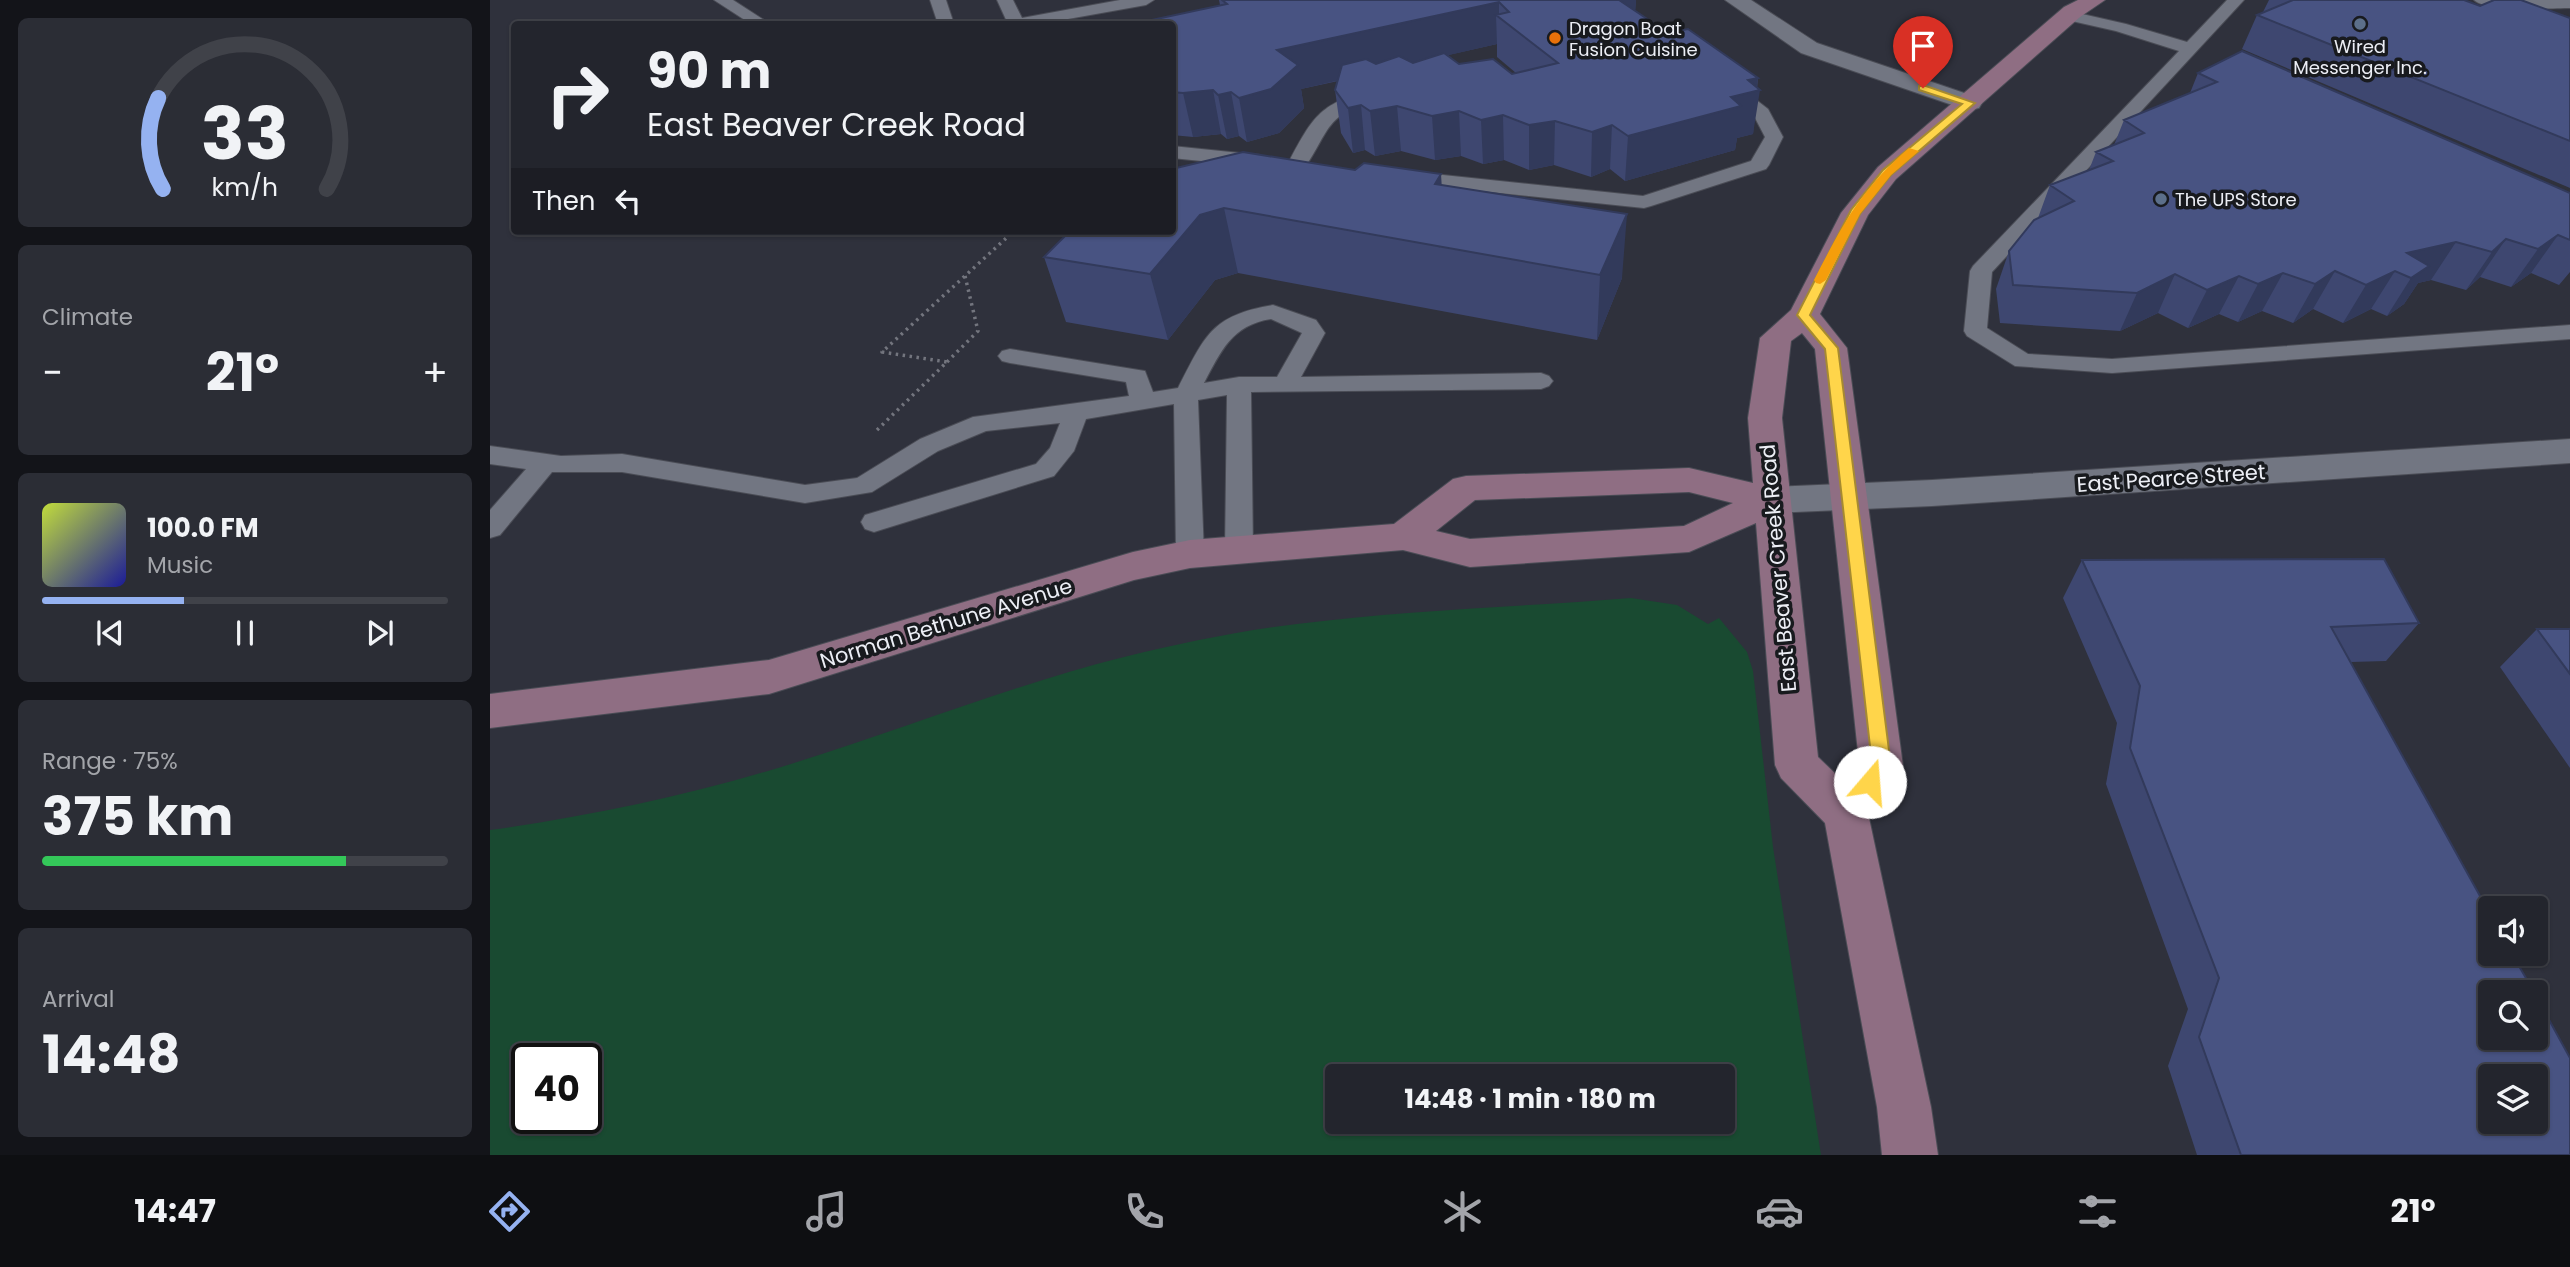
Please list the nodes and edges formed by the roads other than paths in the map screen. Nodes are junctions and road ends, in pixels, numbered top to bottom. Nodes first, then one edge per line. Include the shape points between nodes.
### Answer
1 (722, 0) edge
2 (938, 0) edge
3 (1005, 0) edge
4 (1146, 0) edge
5 (1737, 0) edge
6 (2236, 0) edge
7 (2482, 0) edge
8 (2570, 3) edge
9 (1101, 4) edge
10 (2079, 7) edge
11 (757, 21) edge
12 (945, 21) edge
13 (1015, 21) edge
14 (1029, 21) edge
15 (2189, 48) junction
16 (1709, 73) edge
17 (1387, 91) edge
18 (1970, 103) junction
19 (1176, 152) edge
20 (1381, 174) edge
21 (1804, 315) junction
22 (2570, 332) edge
23 (1010, 356) dead end
24 (1541, 381) dead end
25 (1239, 385) junction
26 (1284, 386) junction
27 (1186, 396) junction
28 (1143, 402) junction
29 (1076, 413) junction
30 (2570, 451) edge
31 (492, 458) edge
32 (546, 463) junction
33 (1847, 497) junction
34 (1772, 500) junction
35 (874, 523) dead end
36 (490, 528) edge
37 (1403, 537) junction
38 (1239, 550) junction
39 (1190, 554) junction
40 (490, 711) edge
41 (1846, 814) junction
42 (1910, 1155) edge

1 - 11 lane
2 - 12 lane
3 - 13 lane
4 - 9 lane
5 - 18 street via 1809,48
6 - 15 lane
7 - 8 lane
9 - 14 lane
10 - 15 lane via 2120,27
10 - 18 street, East Beaver Creek Road
15 - 22 lane via 1981,271 1975,331 2023,361 2112,366
16 - 20 lane via 1762,113 1774,137 1759,164 1644,202
17 - 19 lane via 1342,104 1324,115 1304,166
18 - 21 street, East Beaver Creek Road via 1887,173 1855,213
21 - 33 street via 1831,348
21 - 34 street, East Beaver Creek Road via 1776,338 1765,418
23 - 28 lane via 1137,376
24 - 26 lane
25 - 26 lane
25 - 27 lane
25 - 38 lane
26 - 27 lane via 1314,333 1308,325 1273,312 1248,316 1216,340
27 - 28 lane
27 - 39 lane
28 - 29 lane
29 - 32 lane via 982,423 929,444 863,486 805,494 622,463
29 - 35 lane via 1061,452 1045,470
30 - 33 street, East Pearce Street
31 - 32 lane
32 - 36 lane
33 - 34 street, East Pearce Street
33 - 41 street via 1881,766
34 - 37 street, Norman Bethune Avenue via 1689,539 1470,553
34 - 37 street via 1689,480 1466,488
34 - 41 street, East Beaver Creek Road via 1797,765
37 - 38 street, Norman Bethune Avenue
38 - 39 street, Norman Bethune Avenue
39 - 40 street, Norman Bethune Avenue via 1133,566 769,677
41 - 42 street

